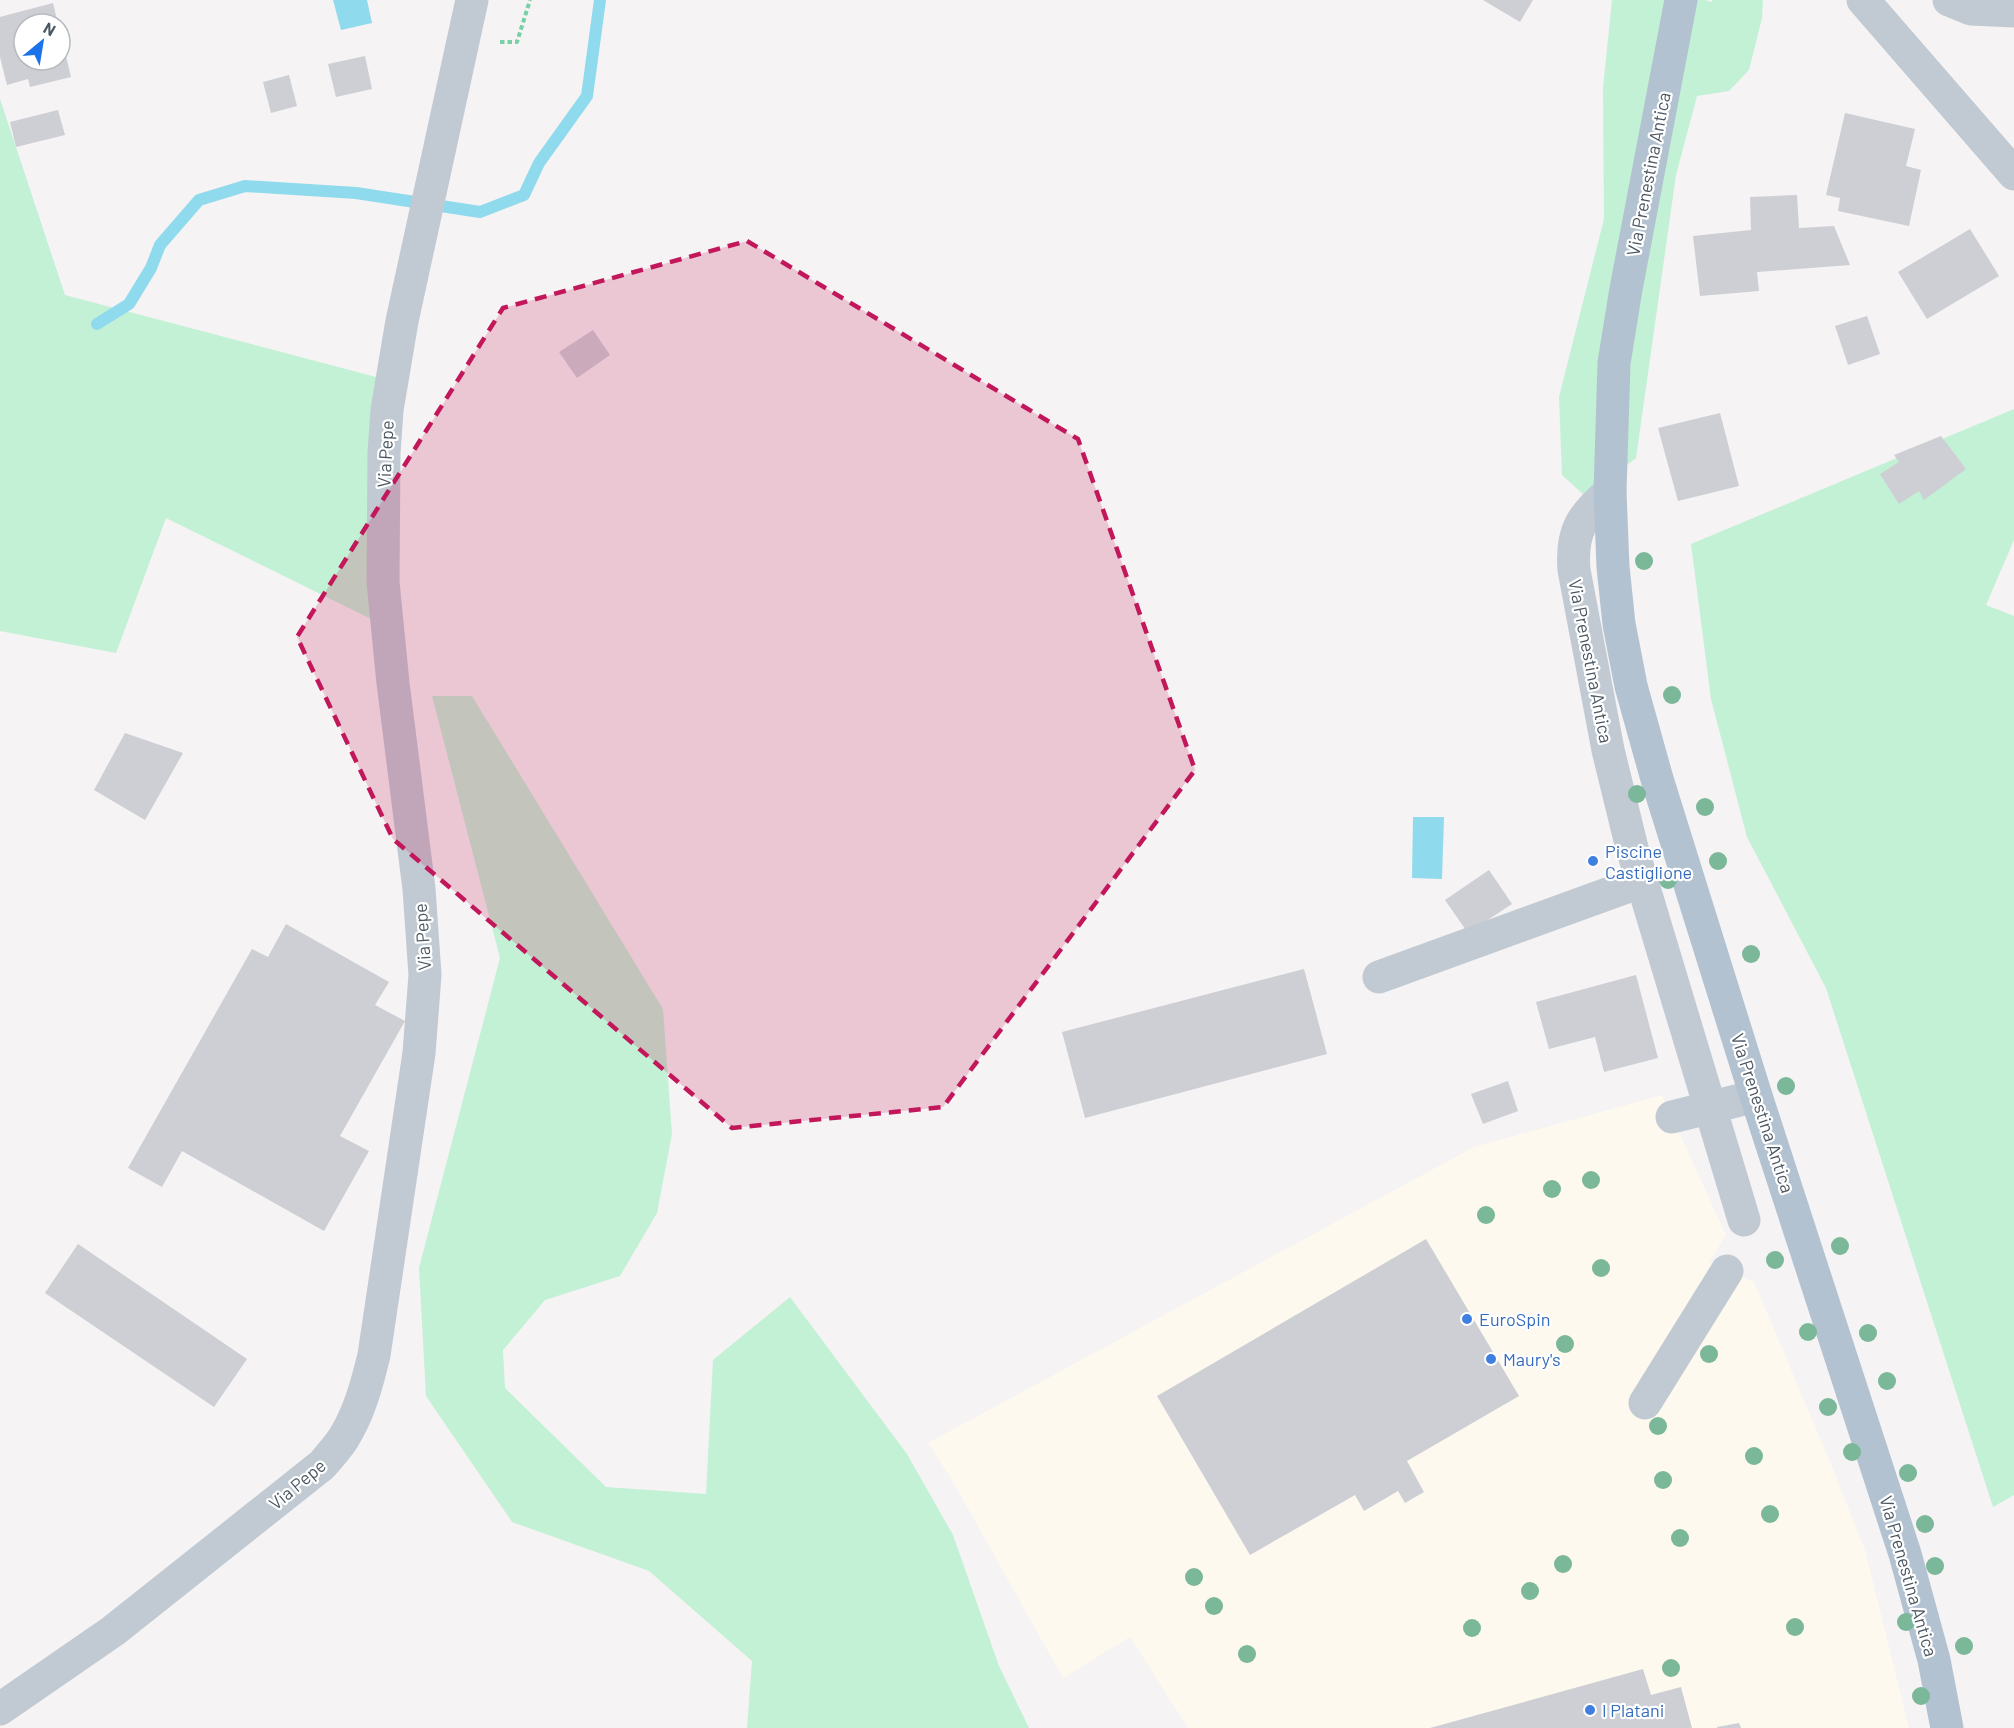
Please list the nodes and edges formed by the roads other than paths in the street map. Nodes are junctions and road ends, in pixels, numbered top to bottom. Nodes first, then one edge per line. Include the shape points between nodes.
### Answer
1 (472, 0) edge
2 (1681, 0) edge
3 (1863, 0) edge
4 (1949, 0) edge
5 (2014, 11) edge
6 (2014, 174) edge
7 (1610, 492) junction
8 (1642, 880) junction
9 (1379, 977) dead end
10 (1756, 1096) junction
11 (1710, 1108) junction
12 (1672, 1117) dead end
13 (1744, 1220) dead end
14 (1727, 1271) dead end
15 (1645, 1403) dead end
16 (0, 1708) edge
17 (1947, 1728) edge

1 - 16 street, Via Pepe via 422,225 387,410 382,541 387,628 422,921 424,1003 369,1378 351,1426 322,1465 113,1631
2 - 7 main road, Via Prenestina Antica via 1617,344
3 - 6 street
4 - 5 street via 1971,9
7 - 8 street, Via Prenestina Antica via 1581,521 1573,559 1608,750
7 - 10 main road, Via Prenestina Antica via 1616,605 1631,686
8 - 9 street
8 - 11 street, Via Prenestina Antica
10 - 11 street
10 - 17 main road, Via Prenestina Antica via 1905,1554 1934,1660
11 - 12 street
11 - 13 street, Via Prenestina Antica
14 - 15 street

